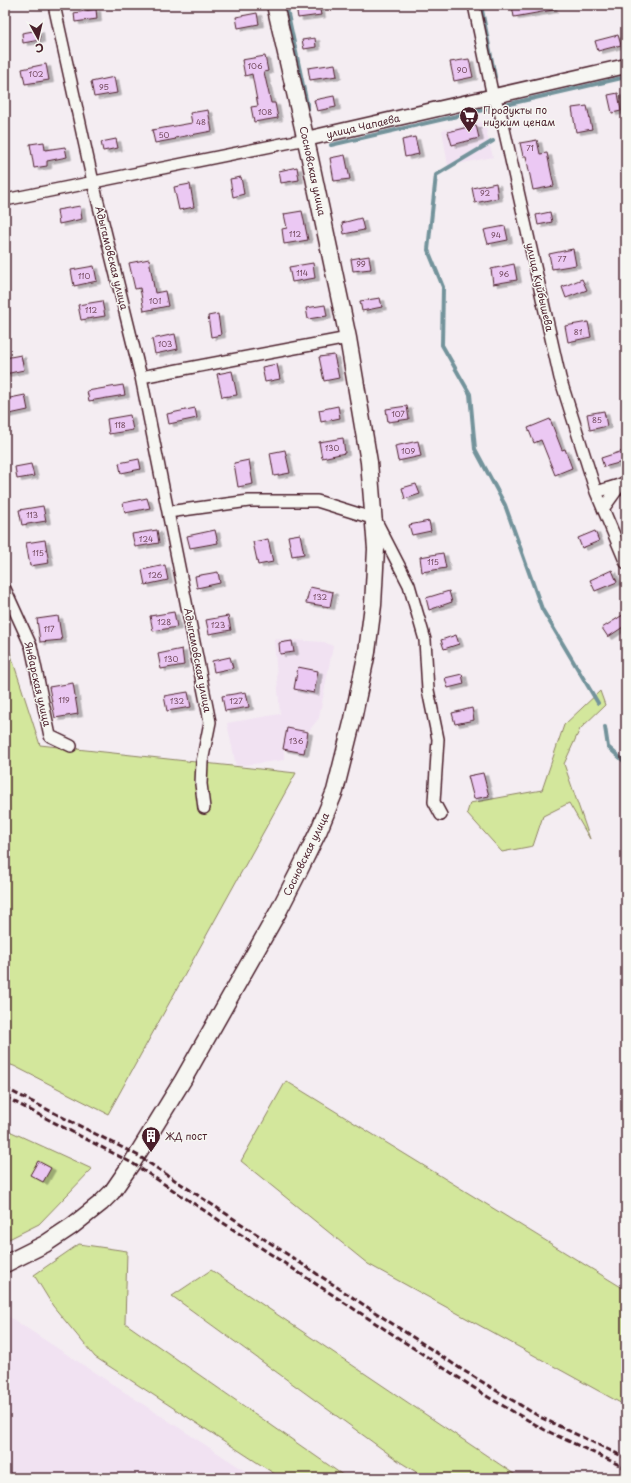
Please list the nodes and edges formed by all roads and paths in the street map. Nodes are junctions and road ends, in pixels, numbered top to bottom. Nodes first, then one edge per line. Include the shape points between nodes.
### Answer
1 (54, 5) edge
2 (275, 5) edge
3 (474, 5) edge
4 (626, 66) edge
5 (493, 97) junction
6 (306, 140) junction
7 (93, 182) junction
8 (5, 200) edge
9 (348, 338) junction
10 (141, 377) junction
11 (623, 484) edge
12 (596, 492) junction
13 (603, 509) junction
14 (168, 512) junction
15 (374, 519) junction
16 (626, 563) edge
17 (5, 589) edge
18 (71, 746) dead end
19 (204, 808) dead end
20 (442, 815) dead end
21 (5, 1264) edge

1 - 7 street, Адыгамовская улица
2 - 6 main road, Сосновская улица
3 - 5 street, улица Куйбышева
4 - 5 street, улица Чапаева
5 - 6 street, улица Чапаева
5 - 12 street, улица Куйбышева via 500,111 560,378
6 - 7 street, улица Чапаева
6 - 9 main road, Сосновская улица
7 - 8 street, улица Чапаева
7 - 10 street, Адыгамовская улица
9 - 10 street
9 - 15 main road, Сосновская улица via 369,462
10 - 14 street, Адыгамовская улица
11 - 12 street
11 - 13 street
12 - 13 street, улица Куйбышева
13 - 16 street, улица Куйбышева
14 - 15 street via 249,500 317,502
14 - 19 street, Адыгамовская улица via 210,722 202,762
15 - 20 street, Сосновская улица via 409,585 425,640 428,690 438,739 434,802
15 - 21 main road, Сосновская улица via 376,549 367,652 335,791 319,830 278,912 183,1080 112,1192 72,1226 45,1244
17 - 18 street, Январская улица via 30,646 50,736

